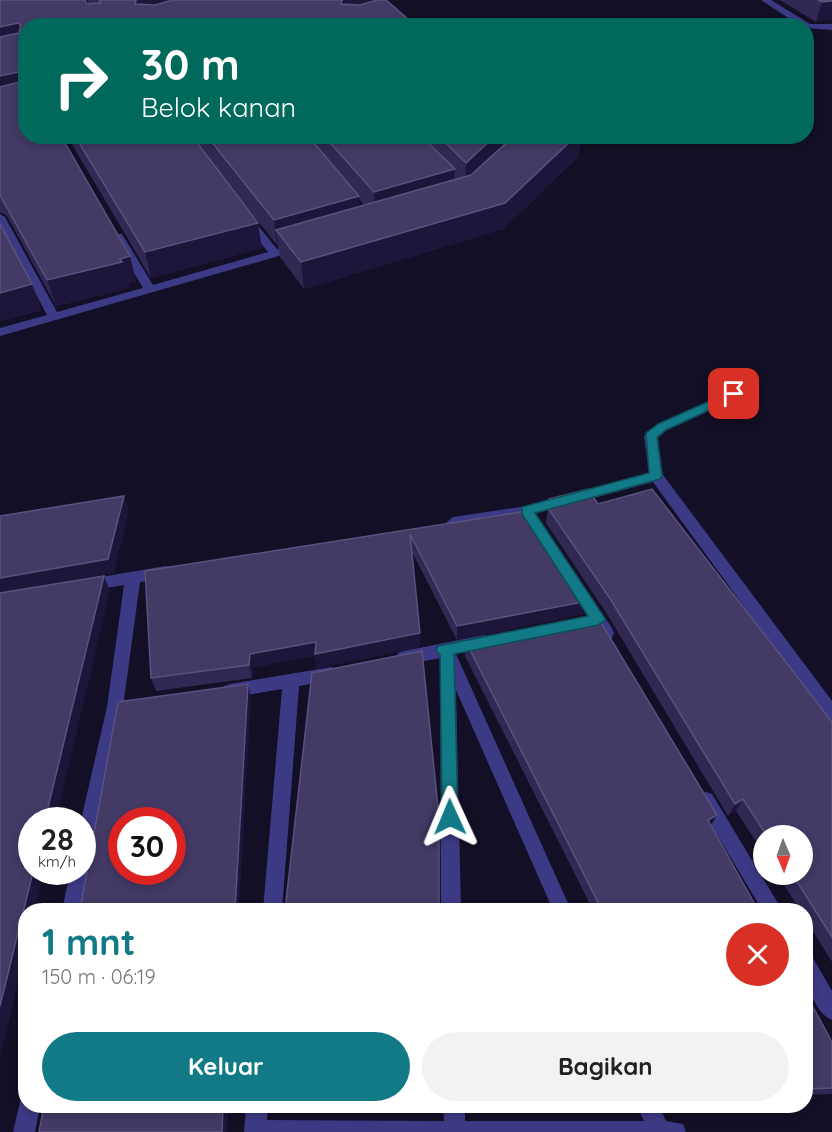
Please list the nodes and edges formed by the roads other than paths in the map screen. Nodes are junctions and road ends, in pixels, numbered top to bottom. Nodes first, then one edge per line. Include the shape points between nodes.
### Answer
1 (765, 0) edge
2 (795, 18) edge
3 (814, 26) edge
4 (832, 27) edge
5 (239, 209) edge
6 (0, 217) edge
7 (113, 229) edge
8 (308, 244) edge
9 (275, 254) junction
10 (150, 290) junction
11 (54, 316) junction
12 (0, 332) edge
13 (752, 386) dead end
14 (656, 476) junction
15 (527, 511) junction
16 (434, 527) edge
17 (540, 531) edge
18 (179, 570) edge
19 (566, 570) edge
20 (133, 578) junction
21 (77, 587) edge
22 (598, 620) junction
23 (576, 624) edge
24 (499, 639) edge
25 (616, 650) edge
26 (445, 651) junction
27 (389, 662) edge
28 (345, 671) edge
29 (291, 682) junction
30 (208, 694) edge
31 (832, 714) edge
32 (701, 790) edge
33 (95, 807) edge
34 (77, 885) edge
35 (73, 903) edge
36 (273, 903) edge
37 (451, 903) edge
38 (559, 903) edge
39 (769, 903) edge
40 (813, 977) edge
41 (832, 1010) edge
42 (28, 1113) edge
43 (256, 1113) edge
44 (454, 1113) edge
45 (651, 1113) edge
46 (455, 1130) junction
47 (255, 1131) edge
48 (24, 1132) edge
49 (660, 1132) edge
50 (675, 1132) edge

1 - 2 street
3 - 4 street
5 - 9 street
6 - 11 street
7 - 10 street
8 - 9 street
9 - 10 street
10 - 11 street
11 - 12 street
13 - 14 street via 662,427 651,436
14 - 15 street
14 - 31 street
15 - 16 street
15 - 17 street
18 - 20 street
19 - 22 street
20 - 21 street
20 - 33 street via 121,706
22 - 23 street
22 - 25 street
24 - 26 street
26 - 27 street
26 - 37 street
26 - 38 street
28 - 29 street
29 - 30 street
29 - 36 street
32 - 39 street
34 - 35 street
40 - 41 street
42 - 48 street
43 - 47 street
44 - 46 street
45 - 49 street
46 - 47 street
46 - 49 street
49 - 50 street

